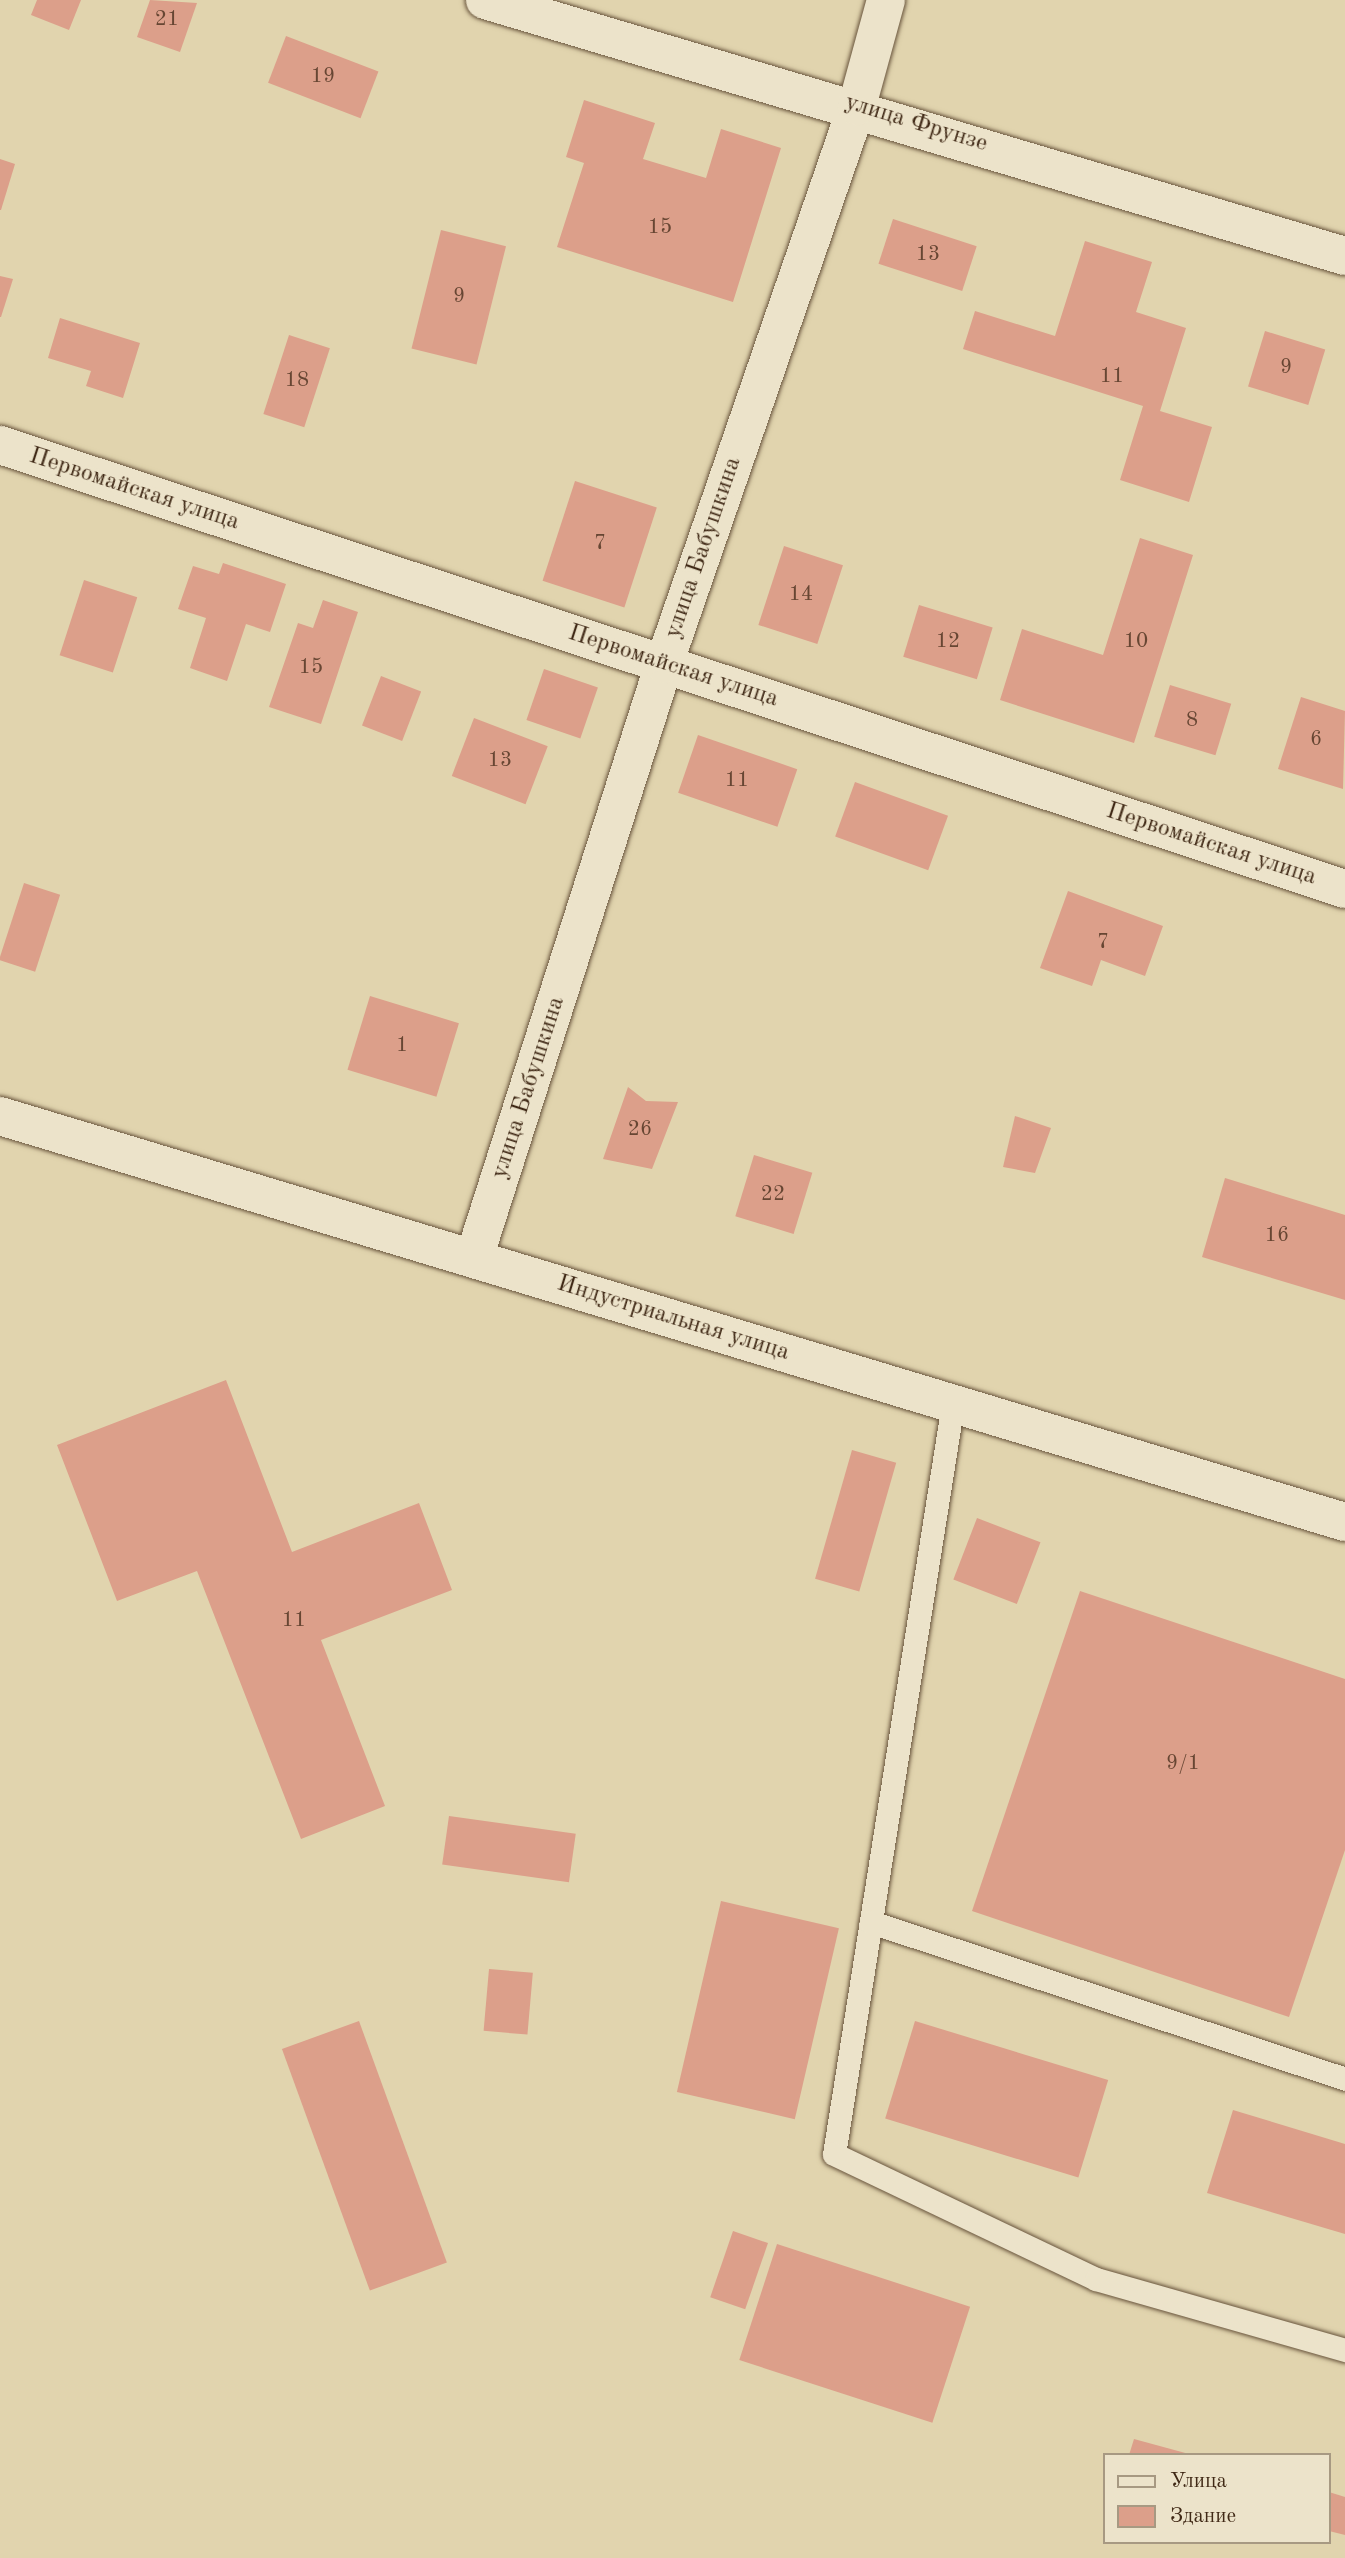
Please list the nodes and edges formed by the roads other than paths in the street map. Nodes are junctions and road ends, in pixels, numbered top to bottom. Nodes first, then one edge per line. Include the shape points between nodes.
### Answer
1 (485, 0) edge
2 (886, 0) edge
3 (857, 106) junction
4 (1345, 256) edge
5 (0, 445) edge
6 (664, 664) junction
7 (1345, 889) edge
8 (0, 1116) edge
9 (474, 1258) junction
10 (953, 1404) junction
11 (1345, 1522) edge
12 (871, 1922) junction
13 (1345, 2079) edge
14 (1345, 2350) edge

1 - 3 street, улица Фрунзе
2 - 3 street, улица Бабушкина
3 - 4 street, улица Фрунзе
3 - 6 street, улица Бабушкина
5 - 6 street, Первомайская улица
6 - 7 street, Первомайская улица
6 - 9 street, улица Бабушкина
8 - 9 street, Индустриальная улица
9 - 10 street, Индустриальная улица
10 - 11 street, Индустриальная улица
10 - 12 lane
12 - 13 lane
12 - 14 lane via 834,2154 1096,2279

